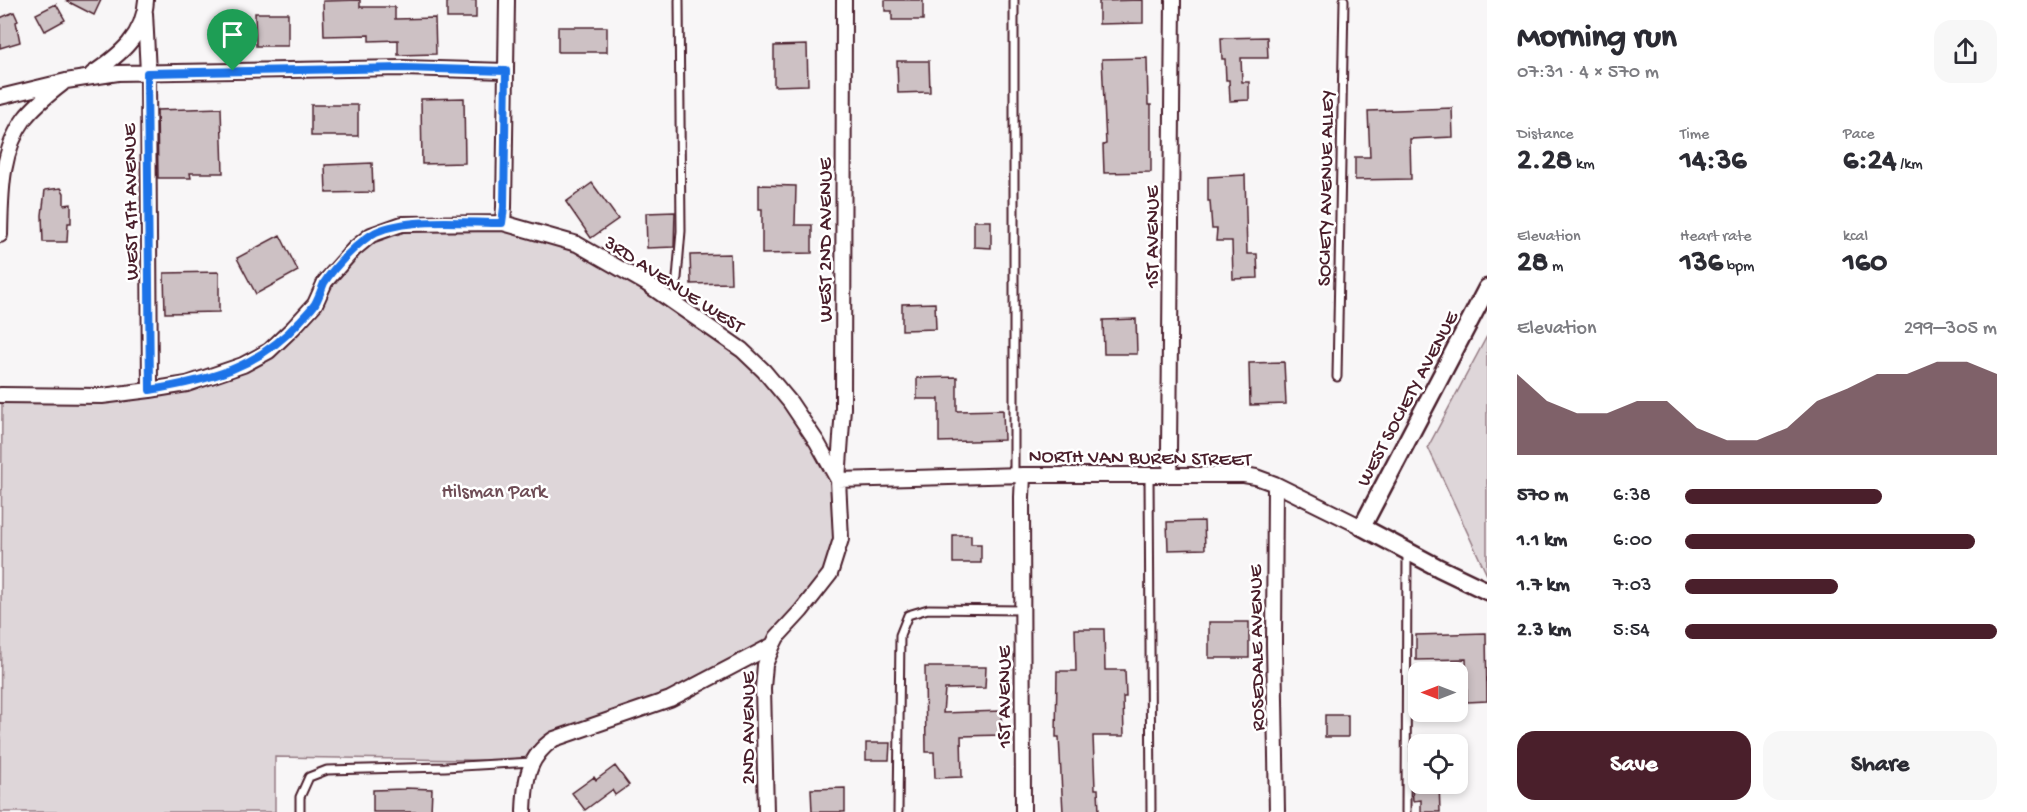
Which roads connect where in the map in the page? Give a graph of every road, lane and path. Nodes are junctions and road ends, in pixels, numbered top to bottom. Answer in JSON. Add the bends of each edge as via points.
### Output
{"nodes":[{"id":1,"x":507,"y":0,"type":"edge"},
{"id":2,"x":679,"y":0,"type":"edge"},
{"id":3,"x":844,"y":0,"type":"edge"},
{"id":4,"x":1014,"y":0,"type":"edge"},
{"id":5,"x":1173,"y":0,"type":"edge"},
{"id":6,"x":1344,"y":0,"type":"edge"},
{"id":7,"x":146,"y":7,"type":"edge"},
{"id":8,"x":506,"y":71,"type":"junction"},
{"id":9,"x":147,"y":73,"type":"junction"},
{"id":10,"x":88,"y":77,"type":"junction"},
{"id":11,"x":66,"y":81,"type":"junction"},
{"id":12,"x":0,"y":97,"type":"edge"},
{"id":13,"x":502,"y":223,"type":"junction"},
{"id":14,"x":0,"y":235,"type":"edge"},
{"id":15,"x":1487,"y":288,"type":"edge"},
{"id":16,"x":675,"y":302,"type":"junction"},
{"id":17,"x":1337,"y":377,"type":"dead end"},
{"id":18,"x":150,"y":390,"type":"junction"},
{"id":19,"x":0,"y":395,"type":"edge"},
{"id":20,"x":1019,"y":475,"type":"junction"},
{"id":21,"x":1149,"y":475,"type":"junction"},
{"id":22,"x":1171,"y":475,"type":"junction"},
{"id":23,"x":838,"y":480,"type":"junction"},
{"id":24,"x":1275,"y":484,"type":"junction"},
{"id":25,"x":1362,"y":527,"type":"junction"},
{"id":26,"x":1407,"y":551,"type":"junction"},
{"id":27,"x":1487,"y":591,"type":"edge"},
{"id":28,"x":1022,"y":610,"type":"junction"},
{"id":29,"x":772,"y":645,"type":"junction"},
{"id":30,"x":533,"y":762,"type":"junction"},
{"id":31,"x":300,"y":812,"type":"edge"},
{"id":32,"x":524,"y":812,"type":"edge"},
{"id":33,"x":766,"y":812,"type":"edge"},
{"id":34,"x":898,"y":812,"type":"edge"},
{"id":35,"x":1023,"y":812,"type":"edge"},
{"id":36,"x":1151,"y":812,"type":"edge"},
{"id":37,"x":1277,"y":812,"type":"edge"},
{"id":38,"x":1406,"y":812,"type":"edge"}],
"edges":[{"from":1,"to":8,"type":"street"},
{"from":2,"to":16,"type":"lane","via":[[681,231]]},
{"from":3,"to":23,"type":"street","name":"WEST 2ND AVENUE","via":[[843,408]]},
{"from":4,"to":20,"type":"lane"},
{"from":5,"to":22,"type":"street","name":"1ST AVENUE"},
{"from":6,"to":17,"type":"lane","name":"SOCIETY AVENUE ALLEY"},
{"from":7,"to":9,"type":"street","name":"WEST 4TH AVENUE"},
{"from":7,"to":10,"type":"street","name":"WEST 4TH AVENUE","via":[[132,42]]},
{"from":8,"to":9,"type":"street","via":[[403,68]]},
{"from":8,"to":13,"type":"street"},
{"from":9,"to":10,"type":"street"},
{"from":9,"to":18,"type":"street","name":"WEST 4TH AVENUE"},
{"from":10,"to":11,"type":"street"},
{"from":11,"to":12,"type":"street"},
{"from":11,"to":14,"type":"street","via":[[25,118],[14,137],[3,175]]},
{"from":13,"to":16,"type":"street","name":"3RD AVENUE WEST","via":[[577,244]]},
{"from":13,"to":18,"type":"street","via":[[402,224],[379,231],[354,249],[325,282],[315,304],[268,351],[215,375]]},
{"from":15,"to":25,"type":"street","name":"WEST SOCIETY AVENUE"},
{"from":16,"to":23,"type":"street","name":"3RD AVENUE WEST","via":[[742,350],[764,371],[790,402]]},
{"from":18,"to":19,"type":"street","via":[[102,396]]},
{"from":20,"to":21,"type":"street","name":"NORTH VAN BUREN STREET"},
{"from":20,"to":23,"type":"street","name":"NORTH VAN BUREN STREET"},
{"from":20,"to":28,"type":"street","name":"1ST AVENUE"},
{"from":21,"to":22,"type":"street","name":"NORTH VAN BUREN STREET"},
{"from":21,"to":36,"type":"lane"},
{"from":22,"to":24,"type":"street","name":"NORTH VAN BUREN STREET","via":[[1244,475]]},
{"from":23,"to":29,"type":"street","name":"3RD AVENUE WEST","via":[[841,539],[830,573]]},
{"from":24,"to":25,"type":"street","name":"NORTH VAN BUREN STREET"},
{"from":24,"to":37,"type":"street","name":"ROSEDALE AVENUE"},
{"from":25,"to":26,"type":"street","name":"NORTH VAN BUREN STREET"},
{"from":26,"to":27,"type":"street","name":"NORTH VAN BUREN STREET"},
{"from":26,"to":38,"type":"lane"},
{"from":28,"to":34,"type":"lane","via":[[928,609],[908,615],[900,635]]},
{"from":28,"to":35,"type":"street","name":"1ST AVENUE"},
{"from":29,"to":30,"type":"street","name":"3RD AVENUE WEST","via":[[670,699],[554,739],[537,753]]},
{"from":29,"to":33,"type":"street","name":"2ND AVENUE","via":[[763,688]]},
{"from":30,"to":31,"type":"lane","via":[[327,770],[309,777],[300,797]]},
{"from":30,"to":32,"type":"street","name":"3RD AVENUE WEST","via":[[527,777]]}]}
